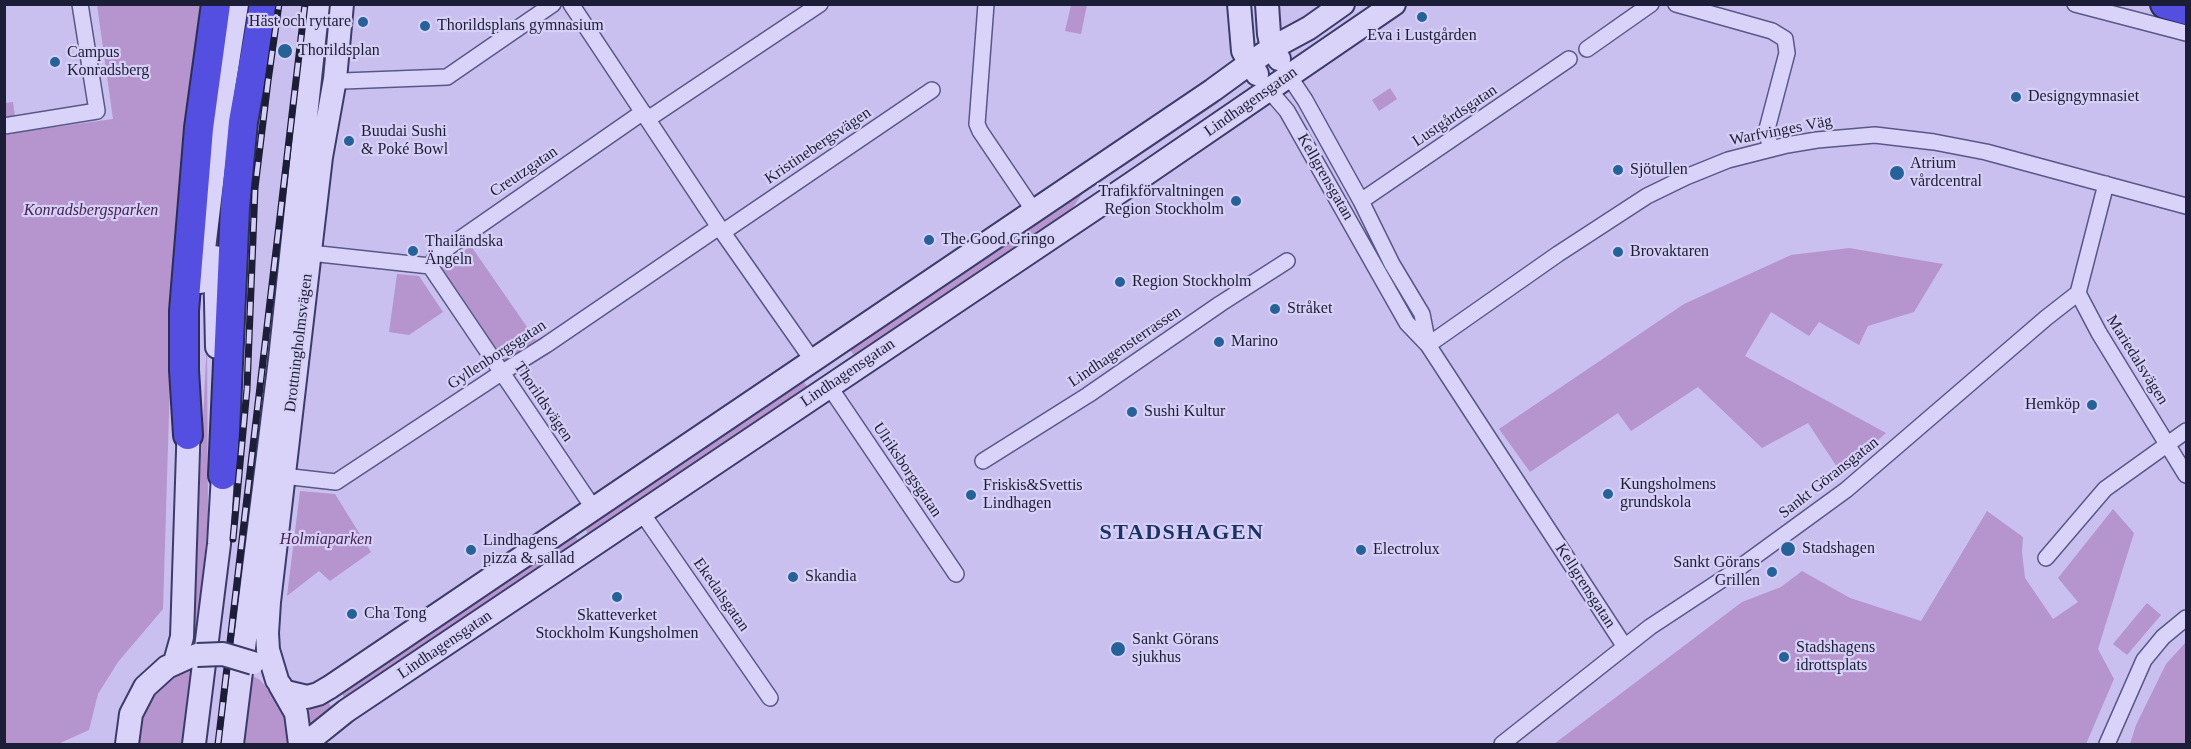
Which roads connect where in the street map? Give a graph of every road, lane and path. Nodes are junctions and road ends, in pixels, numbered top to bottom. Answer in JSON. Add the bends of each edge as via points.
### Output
{"nodes":[{"id":1,"x":80,"y":4,"type":"edge"},
{"id":2,"x":216,"y":4,"type":"edge"},
{"id":3,"x":237,"y":4,"type":"edge"},
{"id":4,"x":264,"y":4,"type":"edge"},
{"id":5,"x":318,"y":4,"type":"edge"},
{"id":6,"x":340,"y":4,"type":"edge"},
{"id":7,"x":553,"y":4,"type":"edge"},
{"id":8,"x":571,"y":4,"type":"edge"},
{"id":9,"x":820,"y":4,"type":"edge"},
{"id":10,"x":987,"y":4,"type":"edge"},
{"id":11,"x":1239,"y":4,"type":"edge"},
{"id":12,"x":1267,"y":4,"type":"edge"},
{"id":13,"x":1343,"y":4,"type":"edge"},
{"id":14,"x":1394,"y":4,"type":"edge"},
{"id":15,"x":1651,"y":4,"type":"edge"},
{"id":16,"x":1676,"y":4,"type":"edge"},
{"id":17,"x":2075,"y":4,"type":"edge"},
{"id":18,"x":2165,"y":4,"type":"edge"},
{"id":19,"x":2187,"y":10,"type":"edge"},
{"id":20,"x":2187,"y":33,"type":"edge"},
{"id":21,"x":1272,"y":48,"type":"junction"},
{"id":22,"x":1587,"y":49,"type":"dead end"},
{"id":23,"x":1569,"y":59,"type":"dead end"},
{"id":24,"x":1250,"y":63,"type":"junction"},
{"id":25,"x":1289,"y":76,"type":"junction"},
{"id":26,"x":335,"y":79,"type":"junction"},
{"id":27,"x":932,"y":90,"type":"dead end"},
{"id":28,"x":1269,"y":90,"type":"junction"},
{"id":29,"x":645,"y":116,"type":"junction"},
{"id":30,"x":4,"y":126,"type":"edge"},
{"id":31,"x":1770,"y":149,"type":"junction"},
{"id":32,"x":214,"y":175,"type":"junction"},
{"id":33,"x":2106,"y":184,"type":"junction"},
{"id":34,"x":299,"y":185,"type":"junction"},
{"id":35,"x":1361,"y":201,"type":"junction"},
{"id":36,"x":2187,"y":206,"type":"edge"},
{"id":37,"x":1034,"y":212,"type":"junction"},
{"id":38,"x":721,"y":230,"type":"junction"},
{"id":39,"x":310,"y":253,"type":"junction"},
{"id":40,"x":1287,"y":261,"type":"dead end"},
{"id":41,"x":430,"y":266,"type":"junction"},
{"id":42,"x":2078,"y":293,"type":"junction"},
{"id":43,"x":1428,"y":345,"type":"junction"},
{"id":44,"x":813,"y":361,"type":"junction"},
{"id":45,"x":501,"y":372,"type":"junction"},
{"id":46,"x":829,"y":386,"type":"junction"},
{"id":47,"x":2187,"y":431,"type":"edge"},
{"id":48,"x":188,"y":435,"type":"junction"},
{"id":49,"x":2167,"y":444,"type":"junction"},
{"id":50,"x":983,"y":461,"type":"dead end"},
{"id":51,"x":223,"y":475,"type":"junction"},
{"id":52,"x":2187,"y":475,"type":"edge"},
{"id":53,"x":283,"y":476,"type":"junction"},
{"id":54,"x":594,"y":508,"type":"junction"},
{"id":55,"x":642,"y":513,"type":"junction"},
{"id":56,"x":2046,"y":558,"type":"dead end"},
{"id":57,"x":956,"y":574,"type":"dead end"},
{"id":58,"x":2187,"y":618,"type":"edge"},
{"id":59,"x":1625,"y":647,"type":"junction"},
{"id":60,"x":175,"y":662,"type":"junction"},
{"id":61,"x":281,"y":686,"type":"junction"},
{"id":62,"x":770,"y":698,"type":"dead end"},
{"id":63,"x":123,"y":741,"type":"edge"},
{"id":64,"x":194,"y":744,"type":"edge"},
{"id":65,"x":232,"y":744,"type":"edge"},
{"id":66,"x":300,"y":744,"type":"edge"},
{"id":67,"x":305,"y":744,"type":"edge"},
{"id":68,"x":1502,"y":744,"type":"edge"},
{"id":69,"x":2107,"y":744,"type":"edge"}],
"edges":[{"from":1,"to":30,"type":"street","via":[[97,111]]},
{"from":2,"to":48,"type":"highway","via":[[199,128],[184,311]]},
{"from":3,"to":32,"type":"main road"},
{"from":4,"to":51,"type":"highway","via":[[243,122],[235,207]]},
{"from":5,"to":34,"type":"main road","name":"Drottningholmsvägen"},
{"from":6,"to":26,"type":"main road","name":"Drottningholmsvägen"},
{"from":6,"to":34,"type":"main road","name":"Drottningholmsvägen","via":[[320,77]]},
{"from":7,"to":26,"type":"street","via":[[447,77]]},
{"from":8,"to":29,"type":"street"},
{"from":9,"to":29,"type":"street"},
{"from":10,"to":37,"type":"street","via":[[977,124]]},
{"from":11,"to":24,"type":"main road","name":"Kellgrensgatan","via":[[1243,51]]},
{"from":12,"to":21,"type":"main road","name":"Kellgrensgatan"},
{"from":13,"to":21,"type":"main road","name":"Lindhagensgatan"},
{"from":14,"to":25,"type":"main road","name":"Lindhagensgatan"},
{"from":15,"to":22,"type":"street"},
{"from":16,"to":31,"type":"street","via":[[1772,31],[1785,39],[1787,53],[1767,129]]},
{"from":17,"to":20,"type":"street"},
{"from":18,"to":19,"type":"highway"},
{"from":21,"to":24,"type":"main road","name":"Lindhagensgatan"},
{"from":21,"to":25,"type":"main road","name":"Kellgrensgatan"},
{"from":23,"to":35,"type":"street","name":"Lustgårdsgatan"},
{"from":24,"to":28,"type":"main road","name":"Kellgrensgatan"},
{"from":24,"to":37,"type":"main road","name":"Lindhagensgatan"},
{"from":25,"to":28,"type":"main road","name":"Lindhagensgatan"},
{"from":25,"to":35,"type":"street","name":"Kellgrensgatan"},
{"from":26,"to":39,"type":"main road","name":"Drottningholmsvägen"},
{"from":27,"to":38,"type":"street","name":"Kristinebergsvägen"},
{"from":28,"to":43,"type":"street","name":"Kellgrensgatan","via":[[1287,111],[1407,323]]},
{"from":28,"to":46,"type":"main road","name":"Lindhagensgatan"},
{"from":29,"to":38,"type":"street"},
{"from":29,"to":41,"type":"street","name":"Creutzgatan","via":[[444,249]]},
{"from":31,"to":33,"type":"street","name":"Warfvinges Väg","via":[[1875,135],[1960,146]]},
{"from":31,"to":43,"type":"street","name":"Warfvinges Väg","via":[[1703,169],[1647,196]]},
{"from":32,"to":48,"type":"main road","via":[[202,260]]},
{"from":32,"to":51,"type":"main road"},
{"from":33,"to":36,"type":"street","name":"Warfvinges Väg"},
{"from":33,"to":42,"type":"street"},
{"from":34,"to":65,"type":"main road","name":"Drottningholmsvägen"},
{"from":35,"to":43,"type":"street","name":"Kellgrensgatan","via":[[1422,314]]},
{"from":37,"to":44,"type":"main road","name":"Lindhagensgatan"},
{"from":38,"to":44,"type":"street"},
{"from":38,"to":45,"type":"street","name":"Gyllenborgsgatan"},
{"from":39,"to":41,"type":"street"},
{"from":39,"to":53,"type":"main road","name":"Drottningholmsvägen"},
{"from":40,"to":50,"type":"street","name":"Lindhagensterrassen"},
{"from":41,"to":45,"type":"street","name":"Thorildsvägen"},
{"from":42,"to":49,"type":"street","name":"Mariedalsvägen"},
{"from":42,"to":59,"type":"street","name":"Sankt Göransgatan","via":[[1846,490]]},
{"from":43,"to":59,"type":"street","name":"Kellgrensgatan"},
{"from":44,"to":46,"type":"main road"},
{"from":44,"to":54,"type":"main road","name":"Lindhagensgatan"},
{"from":45,"to":53,"type":"street","name":"Gyllenborgsgatan","via":[[336,482]]},
{"from":45,"to":54,"type":"street","name":"Thorildsvägen"},
{"from":46,"to":55,"type":"main road","name":"Lindhagensgatan"},
{"from":46,"to":57,"type":"street","name":"Ulriksborgsgatan"},
{"from":47,"to":49,"type":"street"},
{"from":48,"to":60,"type":"main road","via":[[182,637]]},
{"from":49,"to":52,"type":"street","name":"Mariedalsvägen"},
{"from":49,"to":56,"type":"street","via":[[2105,489]]},
{"from":51,"to":64,"type":"main road","via":[[219,544]]},
{"from":53,"to":61,"type":"main road","name":"Drottningholmsvägen","via":[[267,633],[270,660]]},
{"from":54,"to":61,"type":"main road","name":"Lindhagensgatan","via":[[318,694],[307,697]]},
{"from":55,"to":62,"type":"street","name":"Ekedalsgatan"},
{"from":55,"to":67,"type":"main road","name":"Lindhagensgatan","via":[[334,719]]},
{"from":58,"to":69,"type":"street","via":[[2163,637],[2144,660]]},
{"from":59,"to":68,"type":"street","name":"Sankt Göransgatan"},
{"from":60,"to":61,"type":"main road","bridge":true,"via":[[197,655],[223,654],[253,663]]},
{"from":60,"to":63,"type":"main road","via":[[144,687],[134,704]]},
{"from":61,"to":66,"type":"main road","name":"Drottningholmsvägen","via":[[296,713]]}]}
